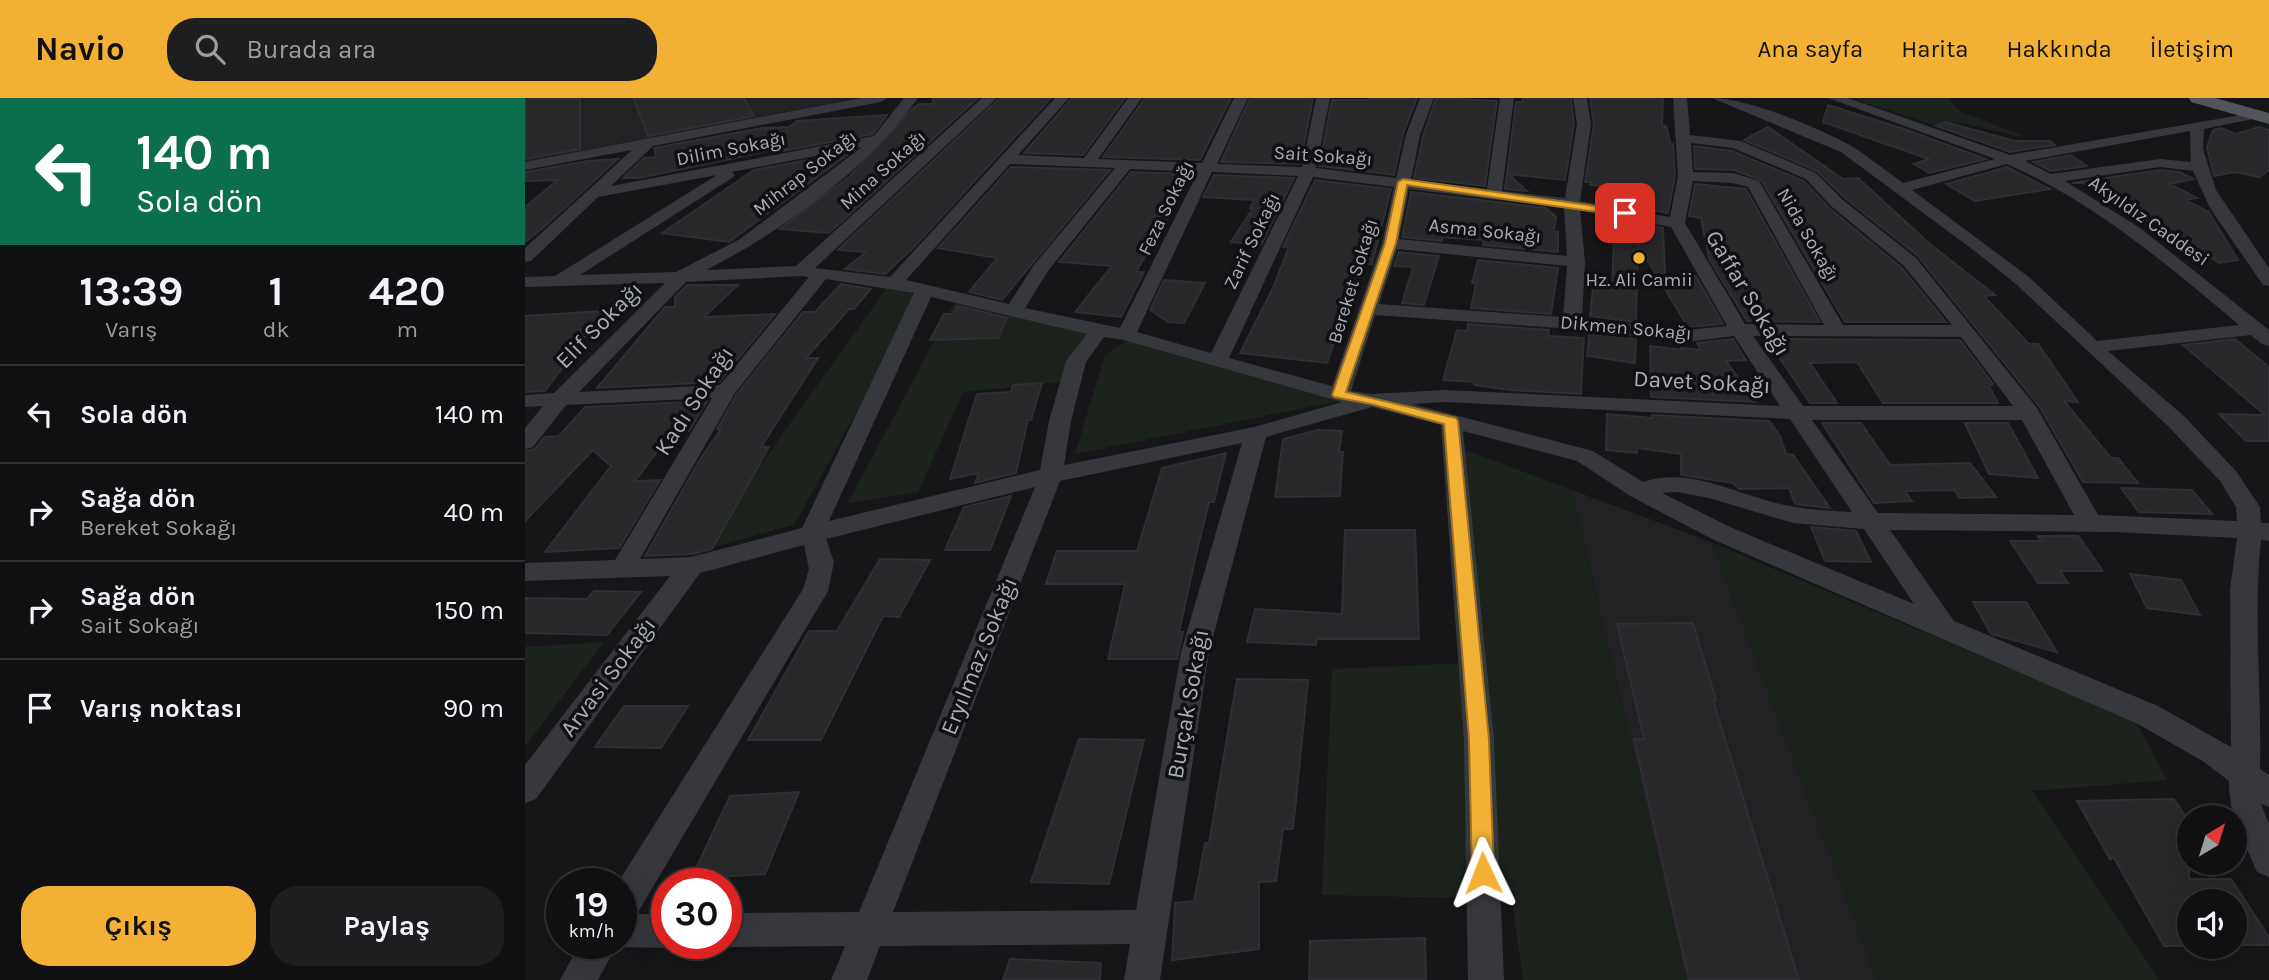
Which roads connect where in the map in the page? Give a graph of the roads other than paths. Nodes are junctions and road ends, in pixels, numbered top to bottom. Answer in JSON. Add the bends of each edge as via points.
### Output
{"nodes":[{"id":1,"x":881,"y":98,"type":"edge"},
{"id":2,"x":911,"y":98,"type":"edge"},
{"id":3,"x":991,"y":98,"type":"edge"},
{"id":4,"x":1062,"y":98,"type":"edge"},
{"id":5,"x":1135,"y":98,"type":"edge"},
{"id":6,"x":1241,"y":98,"type":"edge"},
{"id":7,"x":1323,"y":98,"type":"edge"},
{"id":8,"x":1427,"y":98,"type":"edge"},
{"id":9,"x":1507,"y":98,"type":"edge"},
{"id":10,"x":1580,"y":98,"type":"edge"},
{"id":11,"x":1679,"y":98,"type":"edge"},
{"id":12,"x":1719,"y":98,"type":"edge"},
{"id":13,"x":1835,"y":98,"type":"edge"},
{"id":14,"x":2197,"y":98,"type":"edge"},
{"id":15,"x":2231,"y":98,"type":"edge"},
{"id":16,"x":2261,"y":112,"type":"edge"},
{"id":17,"x":2197,"y":126,"type":"junction"},
{"id":18,"x":878,"y":139,"type":"junction"},
{"id":19,"x":1684,"y":139,"type":"junction"},
{"id":20,"x":649,"y":142,"type":"junction"},
{"id":21,"x":1005,"y":159,"type":"junction"},
{"id":22,"x":2007,"y":160,"type":"junction"},
{"id":23,"x":1089,"y":161,"type":"junction"},
{"id":24,"x":1126,"y":164,"type":"junction"},
{"id":25,"x":525,"y":166,"type":"edge"},
{"id":26,"x":2197,"y":167,"type":"junction"},
{"id":27,"x":737,"y":168,"type":"junction"},
{"id":28,"x":1209,"y":169,"type":"junction"},
{"id":29,"x":1308,"y":172,"type":"junction"},
{"id":30,"x":1686,"y":176,"type":"junction"},
{"id":31,"x":2045,"y":178,"type":"junction"},
{"id":32,"x":1403,"y":182,"type":"junction"},
{"id":33,"x":1899,"y":189,"type":"junction"},
{"id":34,"x":592,"y":194,"type":"junction"},
{"id":35,"x":1494,"y":195,"type":"junction"},
{"id":36,"x":1572,"y":204,"type":"junction"},
{"id":37,"x":1677,"y":223,"type":"junction"},
{"id":38,"x":1391,"y":243,"type":"junction"},
{"id":39,"x":525,"y":257,"type":"edge"},
{"id":40,"x":1576,"y":261,"type":"junction"},
{"id":41,"x":811,"y":272,"type":"junction"},
{"id":42,"x":2267,"y":274,"type":"edge"},
{"id":43,"x":683,"y":275,"type":"junction"},
{"id":44,"x":525,"y":282,"type":"edge"},
{"id":45,"x":559,"y":282,"type":"junction"},
{"id":46,"x":894,"y":283,"type":"junction"},
{"id":47,"x":925,"y":290,"type":"junction"},
{"id":48,"x":1369,"y":309,"type":"junction"},
{"id":49,"x":1015,"y":310,"type":"junction"},
{"id":50,"x":1572,"y":323,"type":"junction"},
{"id":51,"x":1739,"y":330,"type":"junction"},
{"id":52,"x":1837,"y":330,"type":"junction"},
{"id":53,"x":1099,"y":331,"type":"junction"},
{"id":54,"x":1967,"y":331,"type":"junction"},
{"id":55,"x":2262,"y":334,"type":"edge"},
{"id":56,"x":1126,"y":335,"type":"junction"},
{"id":57,"x":2092,"y":347,"type":"junction"},
{"id":58,"x":1218,"y":359,"type":"junction"},
{"id":59,"x":726,"y":391,"type":"junction"},
{"id":60,"x":1339,"y":395,"type":"junction"},
{"id":61,"x":562,"y":397,"type":"junction"},
{"id":62,"x":1372,"y":400,"type":"junction"},
{"id":63,"x":525,"y":401,"type":"edge"},
{"id":64,"x":1794,"y":413,"type":"junction"},
{"id":65,"x":2029,"y":414,"type":"junction"},
{"id":66,"x":1451,"y":421,"type":"junction"},
{"id":67,"x":1257,"y":433,"type":"junction"},
{"id":68,"x":525,"y":442,"type":"edge"},
{"id":69,"x":1051,"y":475,"type":"junction"},
{"id":70,"x":1640,"y":491,"type":"junction"},
{"id":71,"x":1874,"y":522,"type":"junction"},
{"id":72,"x":2091,"y":524,"type":"junction"},
{"id":73,"x":2259,"y":531,"type":"edge"},
{"id":74,"x":811,"y":534,"type":"junction"},
{"id":75,"x":623,"y":566,"type":"junction"},
{"id":76,"x":691,"y":566,"type":"junction"},
{"id":77,"x":525,"y":572,"type":"edge"},
{"id":78,"x":1945,"y":629,"type":"junction"},
{"id":79,"x":2243,"y":774,"type":"junction"},
{"id":80,"x":525,"y":789,"type":"edge"},
{"id":81,"x":2269,"y":793,"type":"edge"},
{"id":82,"x":2269,"y":860,"type":"edge"},
{"id":83,"x":637,"y":883,"type":"edge"},
{"id":84,"x":870,"y":928,"type":"junction"},
{"id":85,"x":1151,"y":928,"type":"junction"},
{"id":86,"x":742,"y":930,"type":"edge"},
{"id":87,"x":590,"y":959,"type":"edge"},
{"id":88,"x":577,"y":980,"type":"edge"},
{"id":89,"x":849,"y":980,"type":"edge"},
{"id":90,"x":1142,"y":980,"type":"edge"},
{"id":91,"x":1486,"y":980,"type":"edge"}],
"edges":[{"from":1,"to":20,"type":"street"},
{"from":2,"to":18,"type":"street","name":"Mihrap Sokağı"},
{"from":3,"to":41,"type":"street","name":"Mina Sokağı"},
{"from":4,"to":21,"type":"street"},
{"from":5,"to":23,"type":"street"},
{"from":6,"to":28,"type":"street","name":"Feza Sokağı"},
{"from":7,"to":29,"type":"street","name":"Zarif Sokağı"},
{"from":8,"to":32,"type":"street","name":"Bereket Sokağı"},
{"from":9,"to":35,"type":"street"},
{"from":10,"to":36,"type":"street","via":[[1584,124]]},
{"from":11,"to":19,"type":"street","name":"Gaffar Sokağı"},
{"from":12,"to":33,"type":"street","via":[[1830,141]]},
{"from":13,"to":22,"type":"street","name":"Akyıldız Caddesi"},
{"from":14,"to":16,"type":"main road"},
{"from":15,"to":16,"type":"main road"},
{"from":16,"to":17,"type":"street"},
{"from":17,"to":22,"type":"street"},
{"from":17,"to":26,"type":"street"},
{"from":18,"to":27,"type":"street","name":"Dilim Sokağı"},
{"from":18,"to":43,"type":"street","name":"Mihrap Sokağı","via":[[852,164],[746,243]]},
{"from":19,"to":30,"type":"street","name":"Gaffar Sokağı"},
{"from":19,"to":54,"type":"street","via":[[1736,144],[1811,176],[1910,262]]},
{"from":20,"to":25,"type":"street"},
{"from":20,"to":34,"type":"street"},
{"from":21,"to":23,"type":"street","name":"Sait Sokağı"},
{"from":21,"to":46,"type":"street"},
{"from":22,"to":31,"type":"street","name":"Akyıldız Caddesi"},
{"from":22,"to":33,"type":"street"},
{"from":23,"to":24,"type":"street","name":"Sait Sokağı"},
{"from":24,"to":28,"type":"street","name":"Sait Sokağı"},
{"from":24,"to":49,"type":"street","via":[[1040,269]]},
{"from":26,"to":31,"type":"street","via":[[2160,163]]},
{"from":26,"to":42,"type":"street","via":[[2207,190]]},
{"from":27,"to":34,"type":"street","name":"Dilim Sokağı"},
{"from":27,"to":45,"type":"street"},
{"from":28,"to":29,"type":"street","name":"Sait Sokağı"},
{"from":28,"to":56,"type":"street","name":"Feza Sokağı"},
{"from":29,"to":32,"type":"street","name":"Sait Sokağı"},
{"from":29,"to":58,"type":"street","name":"Zarif Sokağı"},
{"from":30,"to":37,"type":"street","name":"Gaffar Sokağı"},
{"from":30,"to":52,"type":"street","name":"Nida Sokağı","via":[[1733,178],[1754,184]]},
{"from":31,"to":55,"type":"street","name":"Akyıldız Caddesi","via":[[2087,200]]},
{"from":32,"to":35,"type":"street","name":"Sait Sokağı"},
{"from":32,"to":38,"type":"street","name":"Bereket Sokağı"},
{"from":33,"to":57,"type":"street","via":[[2023,281]]},
{"from":34,"to":39,"type":"street"},
{"from":35,"to":36,"type":"street","name":"Sait Sokağı"},
{"from":36,"to":37,"type":"street","name":"Sait Sokağı"},
{"from":36,"to":40,"type":"street"},
{"from":37,"to":51,"type":"street","name":"Gaffar Sokağı"},
{"from":38,"to":40,"type":"street","name":"Asma Sokağı"},
{"from":38,"to":48,"type":"street","name":"Bereket Sokağı"},
{"from":40,"to":50,"type":"street"},
{"from":41,"to":43,"type":"street"},
{"from":41,"to":46,"type":"street"},
{"from":41,"to":59,"type":"street","name":"Kadı Sokağı"},
{"from":43,"to":45,"type":"street"},
{"from":43,"to":61,"type":"street","name":"Elif Sokağı"},
{"from":44,"to":45,"type":"street"},
{"from":46,"to":47,"type":"street"},
{"from":47,"to":49,"type":"street"},
{"from":47,"to":74,"type":"street"},
{"from":48,"to":50,"type":"street","name":"Dikmen Sokağı"},
{"from":48,"to":60,"type":"street","name":"Bereket Sokağı"},
{"from":49,"to":53,"type":"street"},
{"from":50,"to":51,"type":"street","name":"Dikmen Sokağı","via":[[1687,336]]},
{"from":51,"to":52,"type":"street","name":"Dikmen Sokağı"},
{"from":51,"to":64,"type":"street","name":"Gaffar Sokağı"},
{"from":52,"to":54,"type":"street","name":"Dikmen Sokağı"},
{"from":53,"to":56,"type":"street"},
{"from":53,"to":69,"type":"street","name":"Eryılmaz Sokağı","via":[[1076,361]]},
{"from":54,"to":65,"type":"street"},
{"from":55,"to":57,"type":"street"},
{"from":56,"to":58,"type":"street"},
{"from":57,"to":73,"type":"street","via":[[2203,447],[2248,507]]},
{"from":58,"to":60,"type":"street"},
{"from":59,"to":61,"type":"street"},
{"from":59,"to":75,"type":"street","name":"Kadı Sokağı"},
{"from":60,"to":62,"type":"street"},
{"from":61,"to":63,"type":"street"},
{"from":61,"to":68,"type":"street","name":"Elif Sokağı"},
{"from":62,"to":64,"type":"street","name":"Davet Sokağı","via":[[1445,396]]},
{"from":62,"to":66,"type":"street"},
{"from":62,"to":67,"type":"street"},
{"from":64,"to":65,"type":"street","name":"Davet Sokağı"},
{"from":64,"to":71,"type":"street","name":"Gaffar Sokağı"},
{"from":65,"to":72,"type":"street"},
{"from":66,"to":70,"type":"street","via":[[1584,456]]},
{"from":66,"to":91,"type":"street","via":[[1479,740]]},
{"from":67,"to":69,"type":"street"},
{"from":67,"to":85,"type":"street","name":"Burçak Sokağı","via":[[1195,652]]},
{"from":69,"to":74,"type":"street"},
{"from":69,"to":84,"type":"street","name":"Eryılmaz Sokağı"},
{"from":70,"to":71,"type":"street","via":[[1653,484],[1680,482],[1770,511]]},
{"from":70,"to":78,"type":"street","via":[[1721,533]]},
{"from":71,"to":72,"type":"street"},
{"from":71,"to":78,"type":"street","name":"Gaffar Sokağı"},
{"from":72,"to":73,"type":"street"},
{"from":73,"to":79,"type":"street","via":[[2243,589],[2247,707]]},
{"from":74,"to":76,"type":"street"},
{"from":74,"to":83,"type":"street","via":[[822,557],[815,591]]},
{"from":75,"to":76,"type":"street"},
{"from":75,"to":77,"type":"street"},
{"from":76,"to":80,"type":"street","name":"Arvasi Sokağı"},
{"from":78,"to":79,"type":"street","via":[[2148,715]]},
{"from":79,"to":81,"type":"street"},
{"from":79,"to":82,"type":"street","via":[[2248,813]]},
{"from":84,"to":85,"type":"street"},
{"from":84,"to":86,"type":"street"},
{"from":84,"to":89,"type":"street","name":"Eryılmaz Sokağı"},
{"from":85,"to":90,"type":"street","name":"Burçak Sokağı"},
{"from":87,"to":88,"type":"street"}]}
